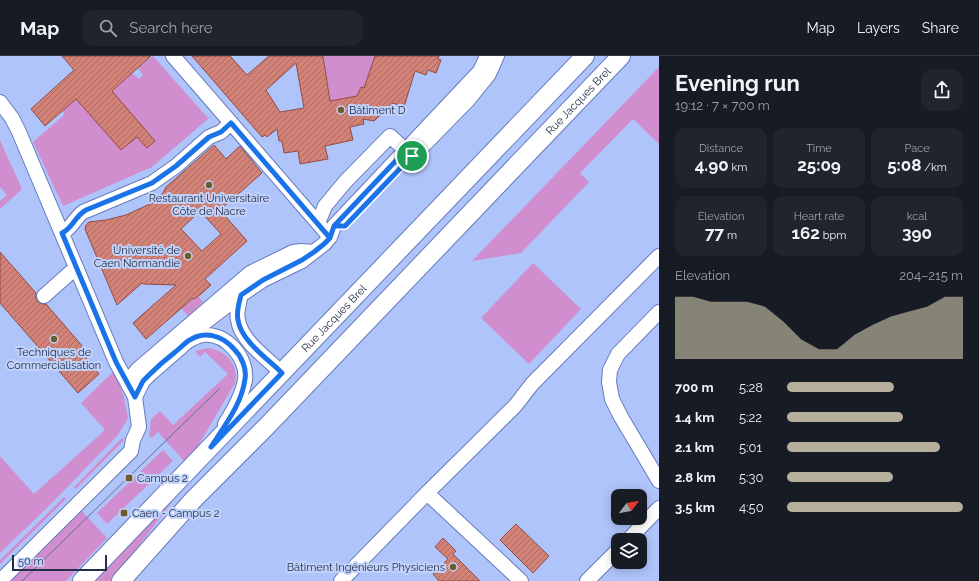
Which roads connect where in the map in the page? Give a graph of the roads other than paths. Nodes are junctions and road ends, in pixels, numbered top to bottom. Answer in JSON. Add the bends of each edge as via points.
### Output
{"nodes":[{"id":1,"x":174,"y":56,"type":"edge"},
{"id":2,"x":487,"y":56,"type":"edge"},
{"id":3,"x":498,"y":56,"type":"edge"},
{"id":4,"x":585,"y":56,"type":"edge"},
{"id":5,"x":621,"y":56,"type":"edge"},
{"id":6,"x":0,"y":102,"type":"edge"},
{"id":7,"x":231,"y":123,"type":"junction"},
{"id":8,"x":409,"y":153,"type":"junction"},
{"id":9,"x":318,"y":223,"type":"junction"},
{"id":10,"x":332,"y":232,"type":"junction"},
{"id":11,"x":62,"y":233,"type":"junction"},
{"id":12,"x":314,"y":252,"type":"junction"},
{"id":13,"x":659,"y":256,"type":"edge"},
{"id":14,"x":77,"y":268,"type":"junction"},
{"id":15,"x":241,"y":295,"type":"junction"},
{"id":16,"x":44,"y":296,"type":"dead end"},
{"id":17,"x":659,"y":312,"type":"edge"},
{"id":18,"x":188,"y":341,"type":"junction"},
{"id":19,"x":282,"y":373,"type":"junction"},
{"id":20,"x":127,"y":382,"type":"junction"},
{"id":21,"x":135,"y":397,"type":"junction"},
{"id":22,"x":267,"y":426,"type":"junction"},
{"id":23,"x":133,"y":440,"type":"junction"},
{"id":24,"x":211,"y":447,"type":"junction"},
{"id":25,"x":659,"y":481,"type":"edge"},
{"id":26,"x":427,"y":493,"type":"junction"},
{"id":27,"x":659,"y":508,"type":"edge"},
{"id":28,"x":635,"y":533,"type":"edge"},
{"id":29,"x":611,"y":557,"type":"edge"},
{"id":30,"x":0,"y":569,"type":"edge"},
{"id":31,"x":0,"y":580,"type":"edge"},
{"id":32,"x":82,"y":581,"type":"edge"},
{"id":33,"x":121,"y":581,"type":"edge"},
{"id":34,"x":340,"y":581,"type":"edge"},
{"id":35,"x":521,"y":581,"type":"edge"},
{"id":36,"x":587,"y":581,"type":"edge"}],
"edges":[{"from":1,"to":7,"type":"street"},
{"from":2,"to":8,"type":"street","via":[[480,71]]},
{"from":3,"to":8,"type":"street","via":[[489,74],[468,100]]},
{"from":4,"to":19,"type":"main road","name":"Rue Jacques Brel"},
{"from":5,"to":22,"type":"main road","name":"Rue Jacques Brel"},
{"from":6,"to":11,"type":"street","via":[[19,132]]},
{"from":7,"to":9,"type":"street"},
{"from":7,"to":11,"type":"street","via":[[221,132],[209,137],[160,178],[83,212],[66,232]]},
{"from":8,"to":9,"type":"street","via":[[390,136],[341,186],[325,206]]},
{"from":8,"to":10,"type":"street"},
{"from":9,"to":10,"type":"street"},
{"from":10,"to":12,"type":"street","via":[[324,244]]},
{"from":11,"to":14,"type":"street"},
{"from":12,"to":15,"type":"street"},
{"from":12,"to":20,"type":"street","via":[[293,252],[250,273],[138,369]]},
{"from":13,"to":26,"type":"street","via":[[532,384],[516,406]]},
{"from":14,"to":16,"type":"street"},
{"from":14,"to":20,"type":"street","via":[[116,362]]},
{"from":15,"to":18,"type":"street","via":[[203,324]]},
{"from":15,"to":19,"type":"street","via":[[238,320],[241,329],[251,344]]},
{"from":17,"to":25,"type":"street","via":[[618,354],[610,370],[609,382],[612,399],[621,417]]},
{"from":18,"to":21,"type":"street","via":[[143,381]]},
{"from":18,"to":24,"type":"street","via":[[205,334],[221,338],[234,349],[244,365],[242,393]]},
{"from":19,"to":22,"type":"main road"},
{"from":19,"to":24,"type":"main road","name":"Rue Jacques Brel"},
{"from":20,"to":21,"type":"street"},
{"from":21,"to":23,"type":"street","via":[[139,427]]},
{"from":22,"to":33,"type":"main road","name":"Rue Jacques Brel","via":[[194,499]]},
{"from":23,"to":30,"type":"street","via":[[126,444]]},
{"from":23,"to":31,"type":"street","via":[[131,451]]},
{"from":24,"to":32,"type":"main road","name":"Rue Jacques Brel"},
{"from":26,"to":34,"type":"street"},
{"from":26,"to":35,"type":"street"},
{"from":27,"to":28,"type":"street"},
{"from":29,"to":36,"type":"street"}]}
